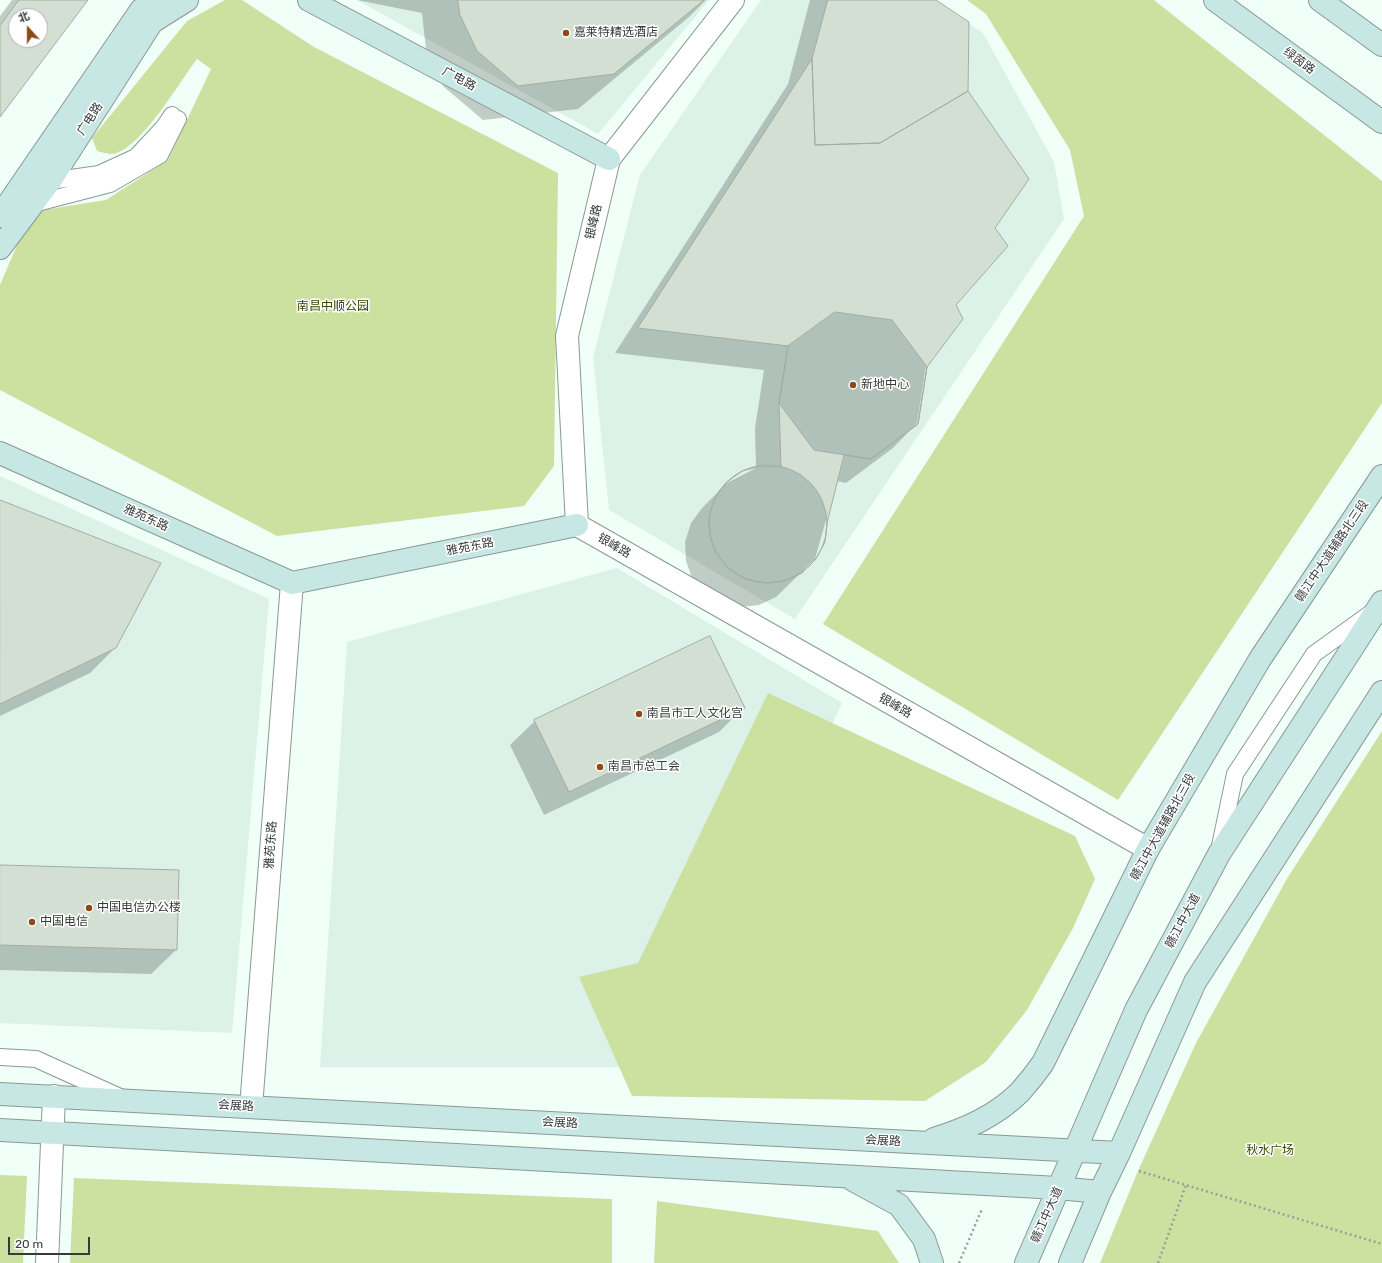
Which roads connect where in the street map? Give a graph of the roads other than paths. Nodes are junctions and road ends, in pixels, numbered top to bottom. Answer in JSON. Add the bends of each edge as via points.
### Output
{"nodes":[{"id":1,"x":156,"y":0,"type":"edge"},
{"id":2,"x":187,"y":0,"type":"edge"},
{"id":3,"x":308,"y":0,"type":"edge"},
{"id":4,"x":733,"y":0,"type":"edge"},
{"id":5,"x":1215,"y":0,"type":"edge"},
{"id":6,"x":1320,"y":0,"type":"edge"},
{"id":7,"x":1382,"y":45,"type":"edge"},
{"id":8,"x":1374,"y":116,"type":"edge"},
{"id":9,"x":1382,"y":132,"type":"edge"},
{"id":10,"x":609,"y":159,"type":"junction"},
{"id":11,"x":50,"y":181,"type":"junction"},
{"id":12,"x":33,"y":204,"type":"junction"},
{"id":13,"x":0,"y":216,"type":"edge"},
{"id":14,"x":0,"y":248,"type":"edge"},
{"id":15,"x":0,"y":453,"type":"edge"},
{"id":16,"x":1382,"y":476,"type":"edge"},
{"id":17,"x":577,"y":525,"type":"junction"},
{"id":18,"x":292,"y":583,"type":"junction"},
{"id":19,"x":1380,"y":605,"type":"edge"},
{"id":20,"x":1382,"y":692,"type":"edge"},
{"id":21,"x":1148,"y":850,"type":"junction"},
{"id":22,"x":1219,"y":854,"type":"junction"},
{"id":23,"x":0,"y":1057,"type":"edge"},
{"id":24,"x":0,"y":1094,"type":"edge"},
{"id":25,"x":54,"y":1096,"type":"junction"},
{"id":26,"x":127,"y":1100,"type":"junction"},
{"id":27,"x":251,"y":1107,"type":"junction"},
{"id":28,"x":0,"y":1130,"type":"edge"},
{"id":29,"x":53,"y":1133,"type":"junction"},
{"id":30,"x":922,"y":1143,"type":"junction"},
{"id":31,"x":1075,"y":1151,"type":"junction"},
{"id":32,"x":1119,"y":1153,"type":"junction"},
{"id":33,"x":847,"y":1177,"type":"junction"},
{"id":34,"x":1058,"y":1188,"type":"junction"},
{"id":35,"x":1100,"y":1192,"type":"junction"},
{"id":36,"x":47,"y":1263,"type":"edge"},
{"id":37,"x":932,"y":1263,"type":"edge"},
{"id":38,"x":1026,"y":1263,"type":"edge"},
{"id":39,"x":1070,"y":1263,"type":"edge"}],
"edges":[{"from":1,"to":13,"type":"main road","name":"广电路","via":[[141,10]]},
{"from":2,"to":11,"type":"main road","name":"广电路","via":[[152,22]]},
{"from":3,"to":10,"type":"main road","name":"广电路"},
{"from":4,"to":10,"type":"street","name":"银峰路"},
{"from":5,"to":8,"type":"main road","name":"绿茵路"},
{"from":6,"to":7,"type":"main road"},
{"from":8,"to":9,"type":"main road"},
{"from":10,"to":17,"type":"street","name":"银峰路","via":[[567,336]]},
{"from":11,"to":12,"type":"main road","name":"广电路"},
{"from":11,"to":12,"type":"lane","via":[[99,174],[136,157],[177,114],[160,155],[110,184]]},
{"from":12,"to":14,"type":"main road","name":"广电路"},
{"from":15,"to":18,"type":"main road","name":"雅苑东路"},
{"from":16,"to":21,"type":"main road","name":"赣江中大道辅路北三段","via":[[1260,659]]},
{"from":17,"to":18,"type":"main road","name":"雅苑东路"},
{"from":17,"to":21,"type":"street","name":"银峰路"},
{"from":18,"to":27,"type":"street","name":"雅苑东路"},
{"from":19,"to":22,"type":"main road","name":"赣江中大道"},
{"from":19,"to":22,"type":"lane","via":[[1314,654],[1235,774]]},
{"from":20,"to":32,"type":"main road","via":[[1195,982]]},
{"from":21,"to":30,"type":"main road","name":"赣江中大道辅路北三段","via":[[1043,1063],[1020,1092],[993,1114],[959,1132]]},
{"from":22,"to":31,"type":"main road","name":"赣江中大道","via":[[1136,1010]]},
{"from":23,"to":26,"type":"lane","via":[[36,1059]]},
{"from":24,"to":25,"type":"main road","name":"会展路"},
{"from":25,"to":26,"type":"main road","name":"会展路"},
{"from":25,"to":29,"type":"street"},
{"from":26,"to":27,"type":"main road","name":"会展路"},
{"from":27,"to":30,"type":"main road","name":"会展路"},
{"from":28,"to":29,"type":"main road"},
{"from":29,"to":33,"type":"main road"},
{"from":29,"to":36,"type":"street"},
{"from":30,"to":31,"type":"main road","name":"会展路"},
{"from":31,"to":32,"type":"main road","name":"会展路"},
{"from":31,"to":34,"type":"main road","name":"赣江中大道"},
{"from":32,"to":35,"type":"main road"},
{"from":33,"to":34,"type":"main road"},
{"from":33,"to":37,"type":"main road","via":[[898,1205],[924,1239]]},
{"from":34,"to":35,"type":"main road"},
{"from":34,"to":38,"type":"main road","name":"赣江中大道"},
{"from":35,"to":39,"type":"main road"}]}
